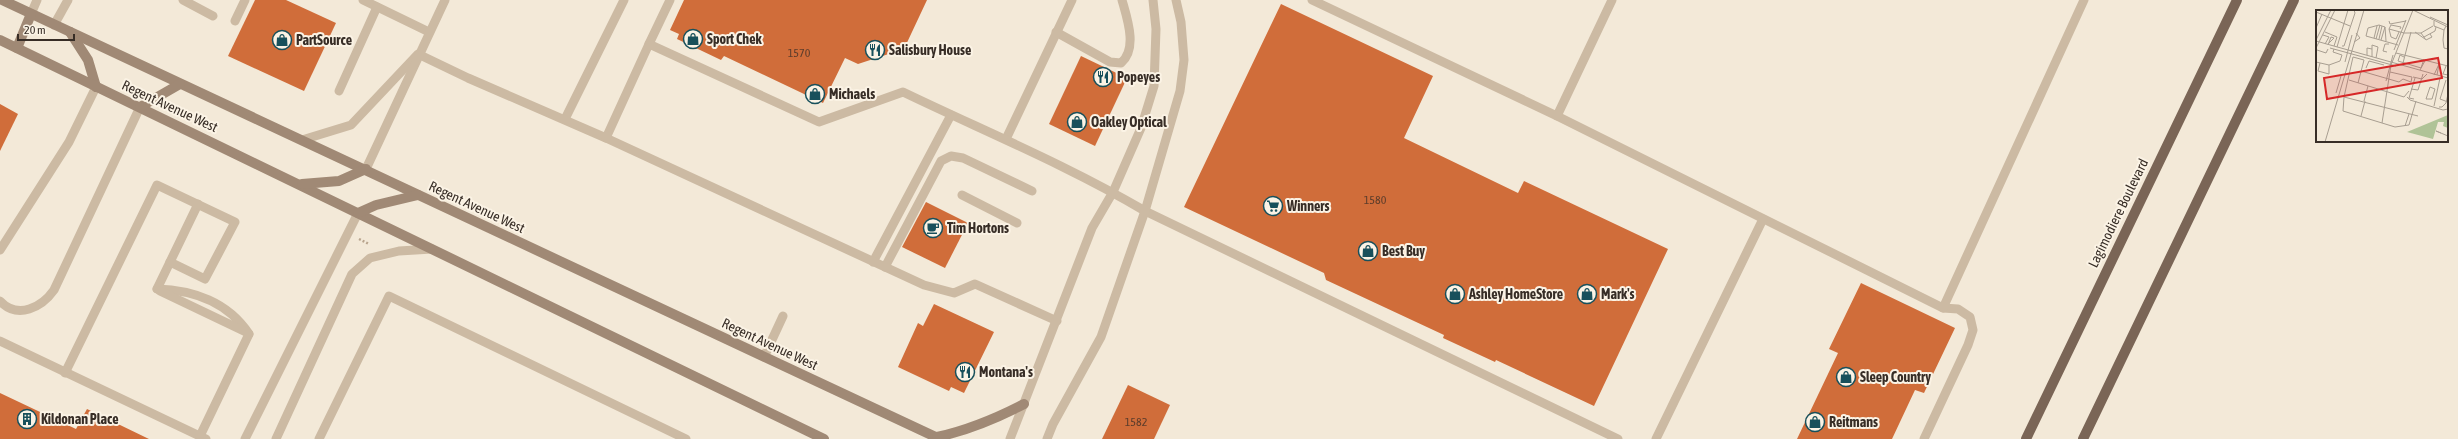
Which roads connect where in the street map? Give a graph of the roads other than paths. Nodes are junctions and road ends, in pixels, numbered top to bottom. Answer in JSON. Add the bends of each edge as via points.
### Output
{"nodes":[{"id":1,"x":2,"y":0,"type":"edge"},
{"id":2,"x":37,"y":0,"type":"edge"},
{"id":3,"x":68,"y":0,"type":"edge"},
{"id":4,"x":182,"y":0,"type":"edge"},
{"id":5,"x":246,"y":0,"type":"edge"},
{"id":6,"x":363,"y":0,"type":"edge"},
{"id":7,"x":445,"y":0,"type":"edge"},
{"id":8,"x":624,"y":0,"type":"edge"},
{"id":9,"x":670,"y":0,"type":"edge"},
{"id":10,"x":1072,"y":0,"type":"edge"},
{"id":11,"x":1122,"y":0,"type":"edge"},
{"id":12,"x":1153,"y":0,"type":"edge"},
{"id":13,"x":1176,"y":0,"type":"edge"},
{"id":14,"x":1312,"y":0,"type":"edge"},
{"id":15,"x":1612,"y":0,"type":"edge"},
{"id":16,"x":2084,"y":0,"type":"edge"},
{"id":17,"x":2237,"y":0,"type":"edge"},
{"id":18,"x":2294,"y":0,"type":"edge"},
{"id":19,"x":377,"y":8,"type":"junction"},
{"id":20,"x":31,"y":14,"type":"junction"},
{"id":21,"x":213,"y":16,"type":"dead end"},
{"id":22,"x":235,"y":21,"type":"dead end"},
{"id":23,"x":54,"y":25,"type":"junction"},
{"id":24,"x":70,"y":32,"type":"junction"},
{"id":25,"x":429,"y":32,"type":"junction"},
{"id":26,"x":1056,"y":32,"type":"junction"},
{"id":27,"x":0,"y":40,"type":"edge"},
{"id":28,"x":649,"y":44,"type":"junction"},
{"id":29,"x":17,"y":48,"type":"junction"},
{"id":30,"x":418,"y":54,"type":"junction"},
{"id":31,"x":180,"y":84,"type":"junction"},
{"id":32,"x":96,"y":87,"type":"junction"},
{"id":33,"x":339,"y":91,"type":"dead end"},
{"id":34,"x":140,"y":107,"type":"junction"},
{"id":35,"x":951,"y":115,"type":"junction"},
{"id":36,"x":1558,"y":116,"type":"junction"},
{"id":37,"x":565,"y":120,"type":"junction"},
{"id":38,"x":606,"y":138,"type":"junction"},
{"id":39,"x":1006,"y":139,"type":"junction"},
{"id":40,"x":302,"y":140,"type":"junction"},
{"id":41,"x":366,"y":169,"type":"junction"},
{"id":42,"x":302,"y":184,"type":"junction"},
{"id":43,"x":1032,"y":191,"type":"dead end"},
{"id":44,"x":1113,"y":192,"type":"junction"},
{"id":45,"x":418,"y":195,"type":"junction"},
{"id":46,"x":962,"y":195,"type":"dead end"},
{"id":47,"x":198,"y":204,"type":"junction"},
{"id":48,"x":1144,"y":211,"type":"junction"},
{"id":49,"x":358,"y":213,"type":"junction"},
{"id":50,"x":1763,"y":218,"type":"junction"},
{"id":51,"x":1017,"y":223,"type":"dead end"},
{"id":52,"x":432,"y":249,"type":"junction"},
{"id":53,"x":0,"y":250,"type":"edge"},
{"id":54,"x":170,"y":262,"type":"junction"},
{"id":55,"x":873,"y":262,"type":"junction"},
{"id":56,"x":886,"y":267,"type":"junction"},
{"id":57,"x":157,"y":289,"type":"junction"},
{"id":58,"x":0,"y":301,"type":"edge"},
{"id":59,"x":1943,"y":308,"type":"junction"},
{"id":60,"x":783,"y":316,"type":"dead end"},
{"id":61,"x":1057,"y":321,"type":"junction"},
{"id":62,"x":249,"y":334,"type":"junction"},
{"id":63,"x":0,"y":341,"type":"edge"},
{"id":64,"x":764,"y":357,"type":"junction"},
{"id":65,"x":65,"y":373,"type":"junction"},
{"id":66,"x":1024,"y":404,"type":"junction"},
{"id":67,"x":203,"y":438,"type":"edge"},
{"id":68,"x":938,"y":438,"type":"edge"},
{"id":69,"x":245,"y":439,"type":"edge"},
{"id":70,"x":276,"y":439,"type":"edge"},
{"id":71,"x":319,"y":439,"type":"edge"},
{"id":72,"x":686,"y":439,"type":"edge"},
{"id":73,"x":824,"y":439,"type":"edge"},
{"id":74,"x":1010,"y":439,"type":"edge"},
{"id":75,"x":1047,"y":439,"type":"edge"},
{"id":76,"x":1618,"y":439,"type":"edge"},
{"id":77,"x":1656,"y":439,"type":"edge"},
{"id":78,"x":1924,"y":439,"type":"edge"},
{"id":79,"x":2026,"y":439,"type":"edge"},
{"id":80,"x":2083,"y":439,"type":"edge"}],
"edges":[{"from":1,"to":20,"type":"main road","name":"Regent Avenue West"},
{"from":2,"to":20,"type":"lane"},
{"from":3,"to":23,"type":"lane"},
{"from":4,"to":21,"type":"lane"},
{"from":5,"to":22,"type":"lane"},
{"from":6,"to":19,"type":"lane"},
{"from":7,"to":25,"type":"lane"},
{"from":8,"to":37,"type":"lane"},
{"from":9,"to":28,"type":"lane"},
{"from":10,"to":26,"type":"lane"},
{"from":11,"to":26,"type":"lane","via":[[1131,44],[1127,58],[1121,63],[1110,62]]},
{"from":12,"to":44,"type":"lane","via":[[1156,29],[1154,86],[1141,128]]},
{"from":13,"to":48,"type":"lane","via":[[1181,22],[1184,60],[1180,91]]},
{"from":14,"to":36,"type":"lane"},
{"from":15,"to":36,"type":"lane"},
{"from":16,"to":59,"type":"lane"},
{"from":17,"to":79,"type":"main road","name":"Lagimodiere Boulevard"},
{"from":18,"to":80,"type":"main road"},
{"from":19,"to":25,"type":"lane"},
{"from":19,"to":33,"type":"lane"},
{"from":20,"to":23,"type":"main road","name":"Regent Avenue West"},
{"from":20,"to":29,"type":"main road"},
{"from":23,"to":24,"type":"main road","name":"Regent Avenue West"},
{"from":24,"to":31,"type":"main road","name":"Regent Avenue West"},
{"from":24,"to":32,"type":"main road","via":[[88,60]]},
{"from":25,"to":30,"type":"lane"},
{"from":26,"to":39,"type":"lane"},
{"from":27,"to":29,"type":"main road","name":"Regent Avenue West"},
{"from":28,"to":35,"type":"lane","via":[[818,122],[903,92]]},
{"from":28,"to":38,"type":"lane"},
{"from":29,"to":32,"type":"main road","name":"Regent Avenue West"},
{"from":30,"to":37,"type":"lane"},
{"from":30,"to":40,"type":"lane","via":[[351,124]]},
{"from":30,"to":41,"type":"lane"},
{"from":31,"to":34,"type":"main road"},
{"from":31,"to":40,"type":"main road","name":"Regent Avenue West"},
{"from":32,"to":34,"type":"main road","name":"Regent Avenue West"},
{"from":32,"to":53,"type":"lane","via":[[69,142]]},
{"from":34,"to":42,"type":"main road","name":"Regent Avenue West"},
{"from":34,"to":58,"type":"lane","via":[[47,300],[31,310],[17,310]]},
{"from":35,"to":39,"type":"lane"},
{"from":35,"to":55,"type":"lane"},
{"from":36,"to":50,"type":"lane"},
{"from":37,"to":38,"type":"lane"},
{"from":38,"to":55,"type":"lane"},
{"from":39,"to":44,"type":"lane"},
{"from":40,"to":41,"type":"main road","name":"Regent Avenue West"},
{"from":41,"to":42,"type":"main road","via":[[339,181]]},
{"from":41,"to":45,"type":"main road","name":"Regent Avenue West"},
{"from":42,"to":49,"type":"main road","name":"Regent Avenue West"},
{"from":43,"to":56,"type":"lane","via":[[963,158],[951,156],[941,161]]},
{"from":44,"to":48,"type":"lane"},
{"from":44,"to":61,"type":"lane","via":[[1092,228]]},
{"from":45,"to":49,"type":"main road","via":[[376,205]]},
{"from":45,"to":64,"type":"main road","name":"Regent Avenue West"},
{"from":46,"to":51,"type":"lane"},
{"from":47,"to":54,"type":"lane"},
{"from":47,"to":54,"type":"lane","via":[[235,222],[205,279]]},
{"from":47,"to":65,"type":"lane","via":[[157,185]]},
{"from":48,"to":75,"type":"lane","via":[[1101,337]]},
{"from":48,"to":76,"type":"lane"},
{"from":49,"to":52,"type":"main road","name":"Regent Avenue West"},
{"from":49,"to":69,"type":"lane"},
{"from":50,"to":59,"type":"lane"},
{"from":50,"to":77,"type":"lane"},
{"from":52,"to":70,"type":"lane","via":[[399,251],[370,258],[352,274]]},
{"from":52,"to":73,"type":"main road","name":"Regent Avenue West"},
{"from":54,"to":57,"type":"lane"},
{"from":55,"to":56,"type":"lane"},
{"from":56,"to":61,"type":"lane","via":[[924,286],[954,293],[975,284]]},
{"from":57,"to":62,"type":"lane"},
{"from":57,"to":62,"type":"lane","via":[[180,290],[208,299],[226,309],[242,323]]},
{"from":59,"to":78,"type":"lane","via":[[1958,309],[1970,318],[1973,330]]},
{"from":60,"to":64,"type":"lane"},
{"from":61,"to":66,"type":"lane"},
{"from":62,"to":67,"type":"lane"},
{"from":63,"to":65,"type":"lane"},
{"from":64,"to":68,"type":"main road","name":"Regent Avenue West"},
{"from":65,"to":67,"type":"lane"},
{"from":66,"to":68,"type":"main road","via":[[992,421]]},
{"from":66,"to":74,"type":"lane"},
{"from":71,"to":72,"type":"lane","via":[[388,296]]}]}
